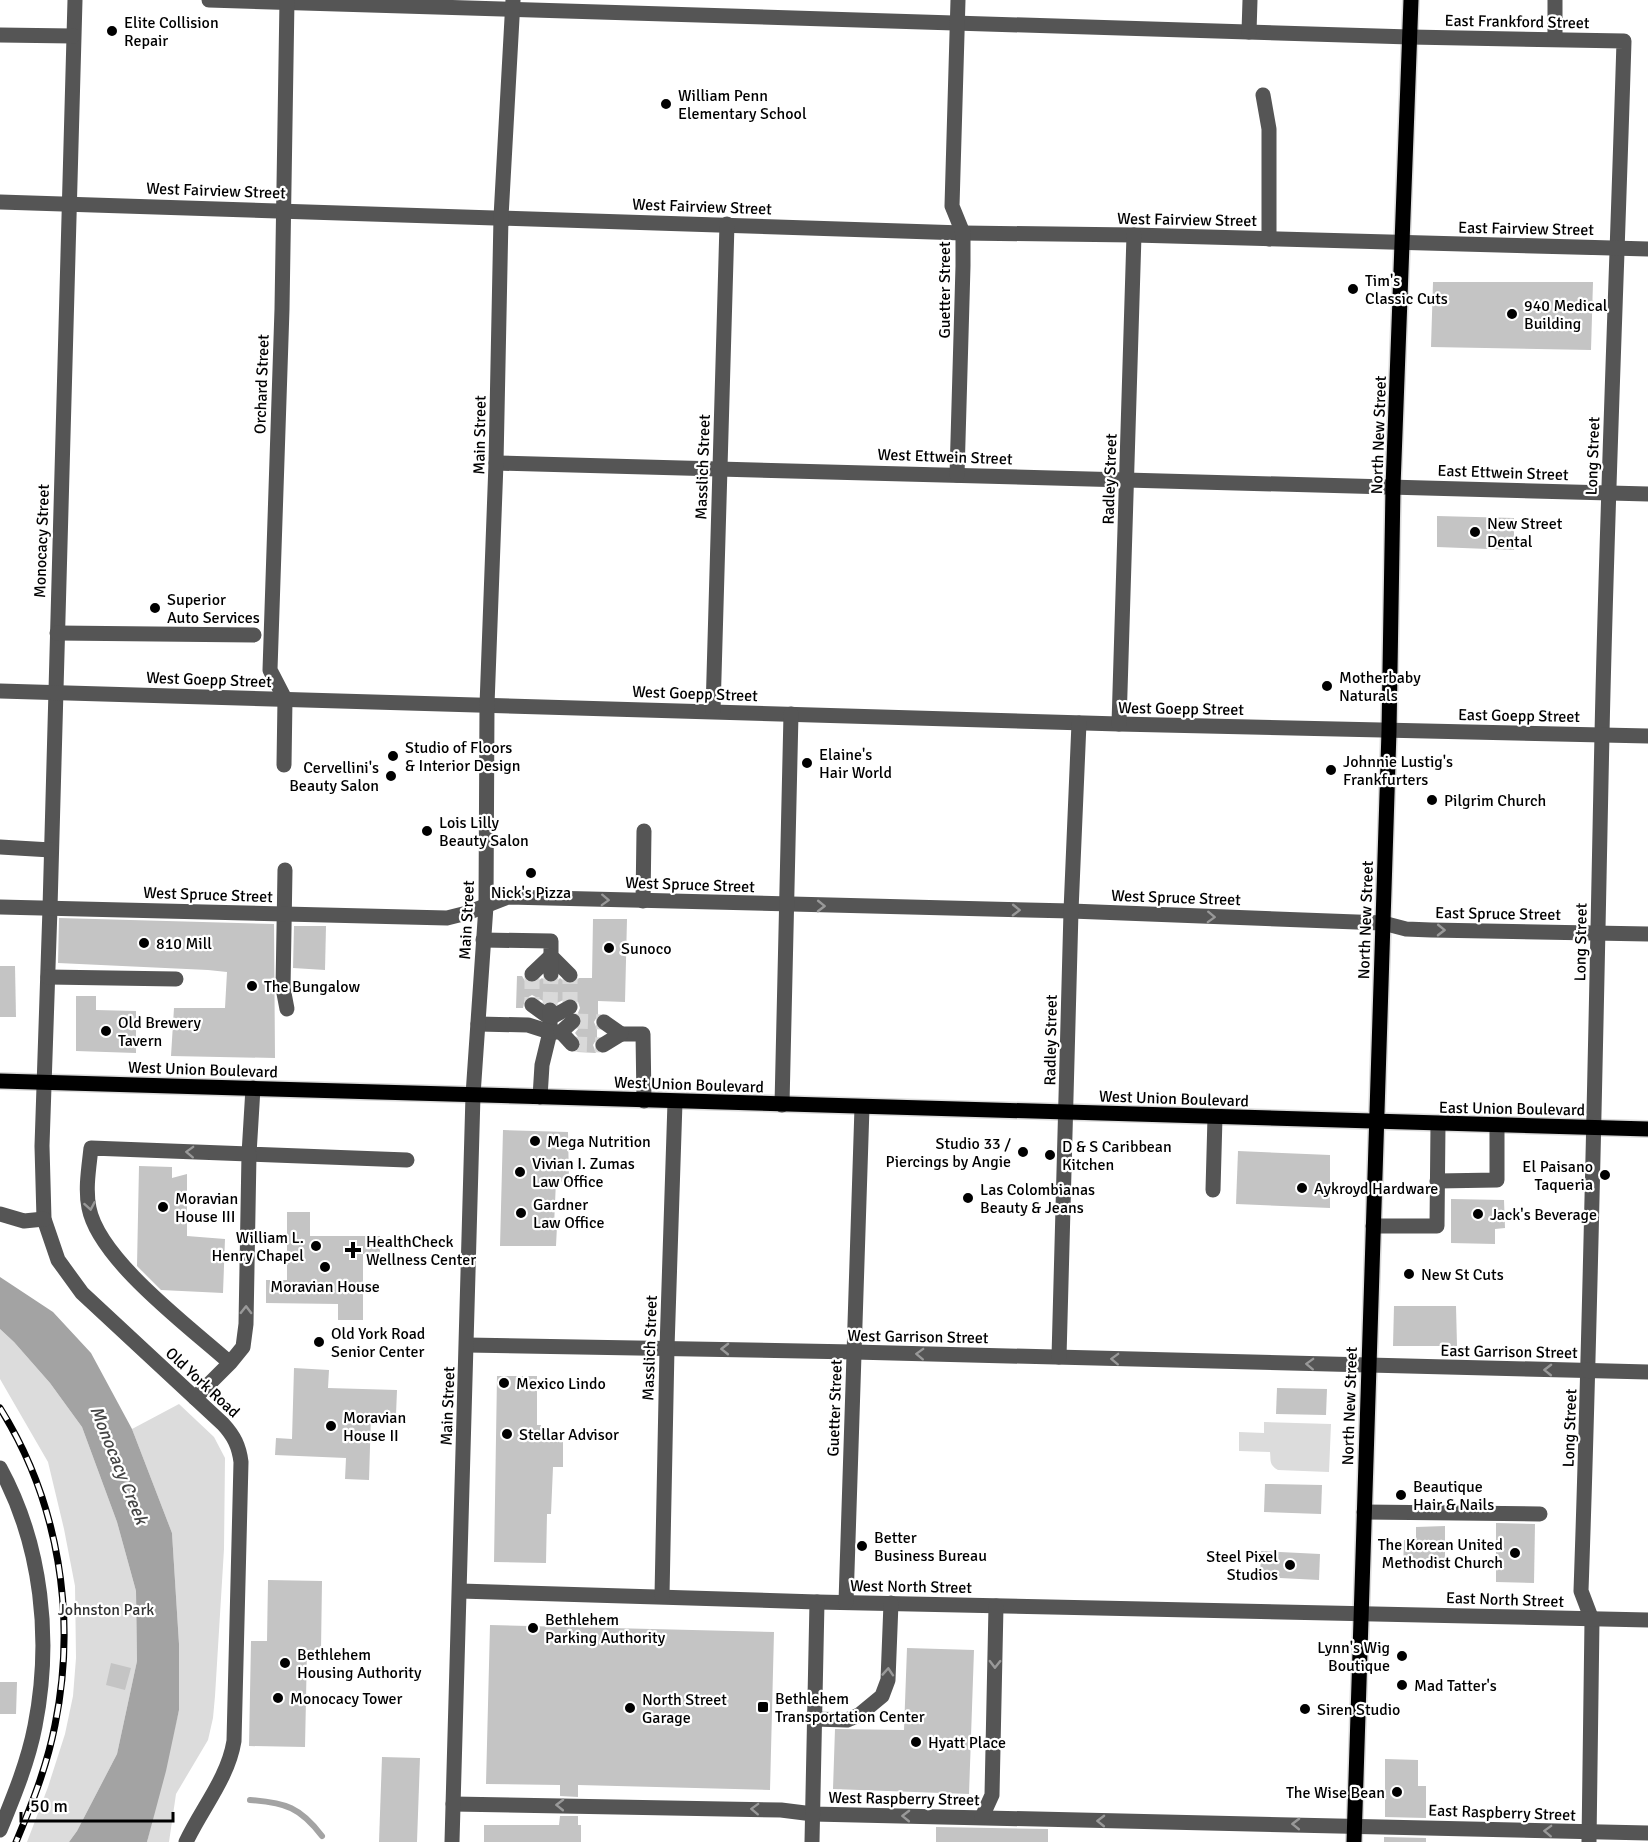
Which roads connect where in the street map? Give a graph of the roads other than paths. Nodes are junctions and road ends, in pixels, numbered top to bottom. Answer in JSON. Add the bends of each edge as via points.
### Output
{"nodes":[{"id":1,"x":75,"y":0,"type":"edge"},
{"id":2,"x":209,"y":0,"type":"edge"},
{"id":3,"x":958,"y":0,"type":"edge"},
{"id":4,"x":1250,"y":0,"type":"edge"},
{"id":5,"x":1411,"y":0,"type":"edge"},
{"id":6,"x":1555,"y":0,"type":"edge"},
{"id":7,"x":287,"y":1,"type":"edge"},
{"id":8,"x":513,"y":5,"type":"edge"},
{"id":9,"x":957,"y":23,"type":"junction"},
{"id":10,"x":1249,"y":32,"type":"junction"},
{"id":11,"x":0,"y":35,"type":"edge"},
{"id":12,"x":73,"y":36,"type":"junction"},
{"id":13,"x":1410,"y":37,"type":"junction"},
{"id":14,"x":1555,"y":39,"type":"junction"},
{"id":15,"x":1624,"y":41,"type":"joint"},
{"id":16,"x":1263,"y":95,"type":"dead end"},
{"id":17,"x":0,"y":202,"type":"edge"},
{"id":18,"x":69,"y":203,"type":"junction"},
{"id":19,"x":283,"y":210,"type":"junction"},
{"id":20,"x":501,"y":217,"type":"junction"},
{"id":21,"x":727,"y":224,"type":"junction"},
{"id":22,"x":963,"y":233,"type":"junction"},
{"id":23,"x":1134,"y":235,"type":"junction"},
{"id":24,"x":1269,"y":239,"type":"junction"},
{"id":25,"x":1402,"y":243,"type":"junction"},
{"id":26,"x":1618,"y":248,"type":"junction"},
{"id":27,"x":1648,"y":249,"type":"edge"},
{"id":28,"x":496,"y":463,"type":"junction"},
{"id":29,"x":720,"y":468,"type":"junction"},
{"id":30,"x":957,"y":475,"type":"junction"},
{"id":31,"x":1127,"y":479,"type":"junction"},
{"id":32,"x":1394,"y":487,"type":"junction"},
{"id":33,"x":1608,"y":493,"type":"junction"},
{"id":34,"x":1648,"y":494,"type":"edge"},
{"id":35,"x":57,"y":633,"type":"junction"},
{"id":36,"x":254,"y":635,"type":"dead end"},
{"id":37,"x":0,"y":691,"type":"edge"},
{"id":38,"x":55,"y":693,"type":"junction"},
{"id":39,"x":285,"y":699,"type":"junction"},
{"id":40,"x":487,"y":705,"type":"junction"},
{"id":41,"x":713,"y":711,"type":"junction"},
{"id":42,"x":791,"y":714,"type":"junction"},
{"id":43,"x":1079,"y":723,"type":"junction"},
{"id":44,"x":1119,"y":724,"type":"junction"},
{"id":45,"x":1389,"y":731,"type":"junction"},
{"id":46,"x":1602,"y":735,"type":"junction"},
{"id":47,"x":1648,"y":736,"type":"edge"},
{"id":48,"x":284,"y":765,"type":"dead end"},
{"id":49,"x":644,"y":831,"type":"dead end"},
{"id":50,"x":0,"y":847,"type":"edge"},
{"id":51,"x":51,"y":850,"type":"junction"},
{"id":52,"x":285,"y":870,"type":"dead end"},
{"id":53,"x":643,"y":901,"type":"junction"},
{"id":54,"x":787,"y":905,"type":"junction"},
{"id":55,"x":486,"y":906,"type":"junction"},
{"id":56,"x":0,"y":907,"type":"edge"},
{"id":57,"x":50,"y":908,"type":"junction"},
{"id":58,"x":1071,"y":911,"type":"junction"},
{"id":59,"x":285,"y":915,"type":"junction"},
{"id":60,"x":1383,"y":923,"type":"junction"},
{"id":61,"x":1599,"y":933,"type":"junction"},
{"id":62,"x":1648,"y":934,"type":"edge"},
{"id":63,"x":483,"y":940,"type":"junction"},
{"id":64,"x":551,"y":956,"type":"junction"},
{"id":65,"x":532,"y":974,"type":"tunnel mouth"},
{"id":66,"x":551,"y":974,"type":"tunnel mouth"},
{"id":67,"x":570,"y":975,"type":"dead end"},
{"id":68,"x":48,"y":977,"type":"junction"},
{"id":69,"x":176,"y":979,"type":"dead end"},
{"id":70,"x":532,"y":1005,"type":"dead end"},
{"id":71,"x":287,"y":1009,"type":"dead end"},
{"id":72,"x":571,"y":1014,"type":"tunnel mouth"},
{"id":73,"x":553,"y":1022,"type":"junction"},
{"id":74,"x":604,"y":1022,"type":"tunnel mouth"},
{"id":75,"x":478,"y":1024,"type":"junction"},
{"id":76,"x":621,"y":1034,"type":"junction"},
{"id":77,"x":572,"y":1044,"type":"dead end"},
{"id":78,"x":603,"y":1045,"type":"tunnel mouth"},
{"id":79,"x":0,"y":1081,"type":"edge"},
{"id":80,"x":45,"y":1082,"type":"junction"},
{"id":81,"x":252,"y":1088,"type":"junction"},
{"id":82,"x":473,"y":1095,"type":"junction"},
{"id":83,"x":540,"y":1097,"type":"junction"},
{"id":84,"x":644,"y":1101,"type":"junction"},
{"id":85,"x":675,"y":1101,"type":"junction"},
{"id":86,"x":782,"y":1105,"type":"junction"},
{"id":87,"x":862,"y":1107,"type":"junction"},
{"id":88,"x":1066,"y":1112,"type":"junction"},
{"id":89,"x":1215,"y":1117,"type":"junction"},
{"id":90,"x":1376,"y":1122,"type":"junction"},
{"id":91,"x":1438,"y":1124,"type":"junction"},
{"id":92,"x":1497,"y":1125,"type":"junction"},
{"id":93,"x":1592,"y":1128,"type":"junction"},
{"id":94,"x":1648,"y":1129,"type":"edge"},
{"id":95,"x":249,"y":1154,"type":"junction"},
{"id":96,"x":407,"y":1160,"type":"dead end"},
{"id":97,"x":1437,"y":1180,"type":"junction"},
{"id":98,"x":1213,"y":1190,"type":"dead end"},
{"id":99,"x":0,"y":1214,"type":"edge"},
{"id":100,"x":44,"y":1219,"type":"junction"},
{"id":101,"x":1373,"y":1226,"type":"junction"},
{"id":102,"x":467,"y":1345,"type":"junction"},
{"id":103,"x":667,"y":1348,"type":"junction"},
{"id":104,"x":854,"y":1352,"type":"junction"},
{"id":105,"x":1059,"y":1357,"type":"junction"},
{"id":106,"x":230,"y":1364,"type":"junction"},
{"id":107,"x":1368,"y":1366,"type":"junction"},
{"id":108,"x":1588,"y":1371,"type":"junction"},
{"id":109,"x":1648,"y":1372,"type":"edge"},
{"id":110,"x":195,"y":1398,"type":"junction"},
{"id":111,"x":0,"y":1468,"type":"edge"},
{"id":112,"x":1364,"y":1512,"type":"junction"},
{"id":113,"x":1540,"y":1514,"type":"dead end"},
{"id":114,"x":460,"y":1591,"type":"junction"},
{"id":115,"x":663,"y":1596,"type":"junction"},
{"id":116,"x":817,"y":1602,"type":"junction"},
{"id":117,"x":846,"y":1602,"type":"junction"},
{"id":118,"x":891,"y":1604,"type":"junction"},
{"id":119,"x":996,"y":1605,"type":"junction"},
{"id":120,"x":1361,"y":1613,"type":"junction"},
{"id":121,"x":1592,"y":1620,"type":"junction"},
{"id":122,"x":1648,"y":1620,"type":"edge"},
{"id":123,"x":814,"y":1719,"type":"junction"},
{"id":124,"x":453,"y":1804,"type":"junction"},
{"id":125,"x":813,"y":1814,"type":"junction"},
{"id":126,"x":982,"y":1818,"type":"junction"},
{"id":127,"x":1355,"y":1826,"type":"junction"},
{"id":128,"x":0,"y":1830,"type":"edge"},
{"id":129,"x":1648,"y":1833,"type":"edge"},
{"id":130,"x":1589,"y":1837,"type":"edge"},
{"id":131,"x":186,"y":1842,"type":"edge"},
{"id":132,"x":452,"y":1842,"type":"edge"},
{"id":133,"x":812,"y":1842,"type":"edge"},
{"id":134,"x":1354,"y":1842,"type":"edge"}],
"edges":[{"from":1,"to":12,"type":"street","name":"Monocacy Street"},
{"from":2,"to":7,"type":"street","name":"East Frankford Street"},
{"from":3,"to":9,"type":"street","name":"Guetter Street"},
{"from":4,"to":10,"type":"street"},
{"from":5,"to":13,"type":"main road","name":"North New Street"},
{"from":6,"to":14,"type":"street"},
{"from":7,"to":8,"type":"street","name":"East Frankford Street"},
{"from":7,"to":19,"type":"street","name":"Orchard Street"},
{"from":8,"to":9,"type":"street","name":"East Frankford Street"},
{"from":8,"to":20,"type":"street","name":"Main Street"},
{"from":9,"to":10,"type":"street","name":"East Frankford Street"},
{"from":9,"to":22,"type":"street","name":"Guetter Street","via":[[952,206]]},
{"from":10,"to":13,"type":"street","name":"East Frankford Street"},
{"from":11,"to":12,"type":"street"},
{"from":12,"to":18,"type":"street","name":"Monocacy Street"},
{"from":13,"to":14,"type":"street","name":"East Frankford Street"},
{"from":13,"to":25,"type":"main road","name":"North New Street"},
{"from":14,"to":15,"type":"street","name":"East Frankford Street"},
{"from":15,"to":26,"type":"street","name":"Long Street"},
{"from":16,"to":24,"type":"street","via":[[1269,129]]},
{"from":17,"to":18,"type":"street","name":"West Fairview Street"},
{"from":18,"to":19,"type":"street","name":"West Fairview Street"},
{"from":18,"to":35,"type":"street","name":"Monocacy Street"},
{"from":19,"to":20,"type":"street","name":"West Fairview Street"},
{"from":19,"to":39,"type":"street","name":"Orchard Street","via":[[270,670]]},
{"from":20,"to":21,"type":"street","name":"West Fairview Street"},
{"from":20,"to":28,"type":"street","name":"Main Street"},
{"from":21,"to":22,"type":"street","name":"West Fairview Street"},
{"from":21,"to":29,"type":"street","name":"Masslich Street"},
{"from":22,"to":23,"type":"street","name":"West Fairview Street"},
{"from":22,"to":30,"type":"street","name":"Guetter Street"},
{"from":23,"to":24,"type":"street","name":"West Fairview Street"},
{"from":23,"to":31,"type":"street","name":"Radley Street"},
{"from":24,"to":25,"type":"street","name":"West Fairview Street"},
{"from":25,"to":26,"type":"street","name":"East Fairview Street"},
{"from":25,"to":32,"type":"main road","name":"North New Street"},
{"from":26,"to":27,"type":"street","name":"East Fairview Street"},
{"from":26,"to":33,"type":"street","name":"Long Street"},
{"from":28,"to":29,"type":"street","name":"West Ettwein Street"},
{"from":28,"to":40,"type":"street","name":"Main Street"},
{"from":29,"to":30,"type":"street","name":"West Ettwein Street"},
{"from":29,"to":41,"type":"street","name":"Masslich Street"},
{"from":30,"to":31,"type":"street","name":"West Ettwein Street"},
{"from":31,"to":32,"type":"street","name":"West Ettwein Street"},
{"from":31,"to":44,"type":"street","name":"Radley Street"},
{"from":32,"to":33,"type":"street","name":"East Ettwein Street"},
{"from":32,"to":45,"type":"main road","name":"North New Street"},
{"from":33,"to":34,"type":"street","name":"East Ettwein Street"},
{"from":33,"to":46,"type":"street","name":"Long Street"},
{"from":35,"to":36,"type":"street"},
{"from":35,"to":38,"type":"street","name":"Monocacy Street"},
{"from":37,"to":38,"type":"street","name":"West Goepp Street"},
{"from":38,"to":39,"type":"street","name":"West Goepp Street"},
{"from":38,"to":51,"type":"street","name":"Monocacy Street"},
{"from":39,"to":40,"type":"street","name":"West Goepp Street"},
{"from":39,"to":48,"type":"street","name":"Orchard Street"},
{"from":40,"to":41,"type":"street","name":"West Goepp Street"},
{"from":40,"to":55,"type":"street","name":"Main Street"},
{"from":41,"to":42,"type":"street","name":"West Goepp Street"},
{"from":42,"to":43,"type":"street","name":"West Goepp Street"},
{"from":42,"to":54,"type":"street"},
{"from":43,"to":44,"type":"street","name":"West Goepp Street"},
{"from":43,"to":58,"type":"street","name":"Radley Street"},
{"from":44,"to":45,"type":"street","name":"West Goepp Street"},
{"from":45,"to":46,"type":"street","name":"East Goepp Street"},
{"from":45,"to":60,"type":"main road","name":"North New Street"},
{"from":46,"to":47,"type":"street","name":"East Goepp Street"},
{"from":46,"to":61,"type":"street","name":"Long Street"},
{"from":49,"to":53,"type":"street"},
{"from":50,"to":51,"type":"street"},
{"from":51,"to":57,"type":"street","name":"Monocacy Street"},
{"from":52,"to":59,"type":"street"},
{"from":53,"to":54,"type":"street","name":"West Spruce Street"},
{"from":55,"to":53,"type":"street","name":"West Spruce Street","one_way":true,"via":[[508,897]]},
{"from":54,"to":58,"type":"street","name":"West Spruce Street","one_way":true},
{"from":54,"to":86,"type":"street"},
{"from":55,"to":59,"type":"street","name":"West Spruce Street","via":[[447,918]]},
{"from":55,"to":63,"type":"street","name":"Main Street"},
{"from":56,"to":57,"type":"street","name":"West Spruce Street"},
{"from":57,"to":59,"type":"street","name":"West Spruce Street"},
{"from":57,"to":68,"type":"street","name":"Monocacy Street"},
{"from":58,"to":60,"type":"street","name":"West Spruce Street","one_way":true},
{"from":58,"to":88,"type":"street","name":"Radley Street"},
{"from":59,"to":71,"type":"street","via":[[283,988]]},
{"from":60,"to":61,"type":"street","name":"East Spruce Street","one_way":true,"via":[[1414,929]]},
{"from":60,"to":90,"type":"main road","name":"North New Street"},
{"from":61,"to":62,"type":"street","name":"East Spruce Street"},
{"from":61,"to":93,"type":"street","name":"Long Street"},
{"from":63,"to":64,"type":"street","via":[[551,941]]},
{"from":63,"to":75,"type":"street","name":"Main Street"},
{"from":64,"to":65,"type":"street"},
{"from":64,"to":66,"type":"street"},
{"from":64,"to":67,"type":"street"},
{"from":68,"to":69,"type":"street"},
{"from":68,"to":80,"type":"street","name":"Monocacy Street"},
{"from":70,"to":73,"type":"street"},
{"from":72,"to":73,"type":"street"},
{"from":73,"to":75,"type":"street"},
{"from":73,"to":77,"type":"street"},
{"from":73,"to":83,"type":"street","via":[[542,1065]]},
{"from":74,"to":76,"type":"street"},
{"from":75,"to":82,"type":"street","name":"Main Street"},
{"from":76,"to":78,"type":"street"},
{"from":76,"to":84,"type":"street","via":[[644,1034]]},
{"from":79,"to":80,"type":"main road","name":"West Union Boulevard"},
{"from":80,"to":81,"type":"main road","name":"West Union Boulevard"},
{"from":80,"to":100,"type":"street","name":"Old York Road"},
{"from":81,"to":82,"type":"main road","name":"West Union Boulevard"},
{"from":81,"to":95,"type":"street"},
{"from":82,"to":83,"type":"main road","name":"West Union Boulevard"},
{"from":82,"to":102,"type":"street","name":"Main Street"},
{"from":83,"to":84,"type":"main road","name":"West Union Boulevard"},
{"from":84,"to":85,"type":"main road","name":"West Union Boulevard"},
{"from":85,"to":86,"type":"main road","name":"West Union Boulevard"},
{"from":85,"to":103,"type":"street","name":"Masslich Street"},
{"from":86,"to":87,"type":"main road","name":"West Union Boulevard"},
{"from":87,"to":88,"type":"main road","name":"West Union Boulevard"},
{"from":87,"to":104,"type":"street","name":"Guetter Street"},
{"from":88,"to":89,"type":"main road","name":"West Union Boulevard"},
{"from":88,"to":105,"type":"street","name":"Radley Street"},
{"from":89,"to":90,"type":"main road","name":"West Union Boulevard"},
{"from":89,"to":98,"type":"street"},
{"from":90,"to":91,"type":"main road","name":"East Union Boulevard"},
{"from":90,"to":101,"type":"main road","name":"North New Street"},
{"from":91,"to":92,"type":"main road","name":"East Union Boulevard"},
{"from":91,"to":97,"type":"street"},
{"from":92,"to":93,"type":"main road","name":"East Union Boulevard"},
{"from":92,"to":97,"type":"street","via":[[1497,1180]]},
{"from":93,"to":94,"type":"main road","name":"East Union Boulevard"},
{"from":93,"to":108,"type":"street","name":"Long Street"},
{"from":95,"to":96,"type":"street"},
{"from":106,"to":95,"type":"street","one_way":true,"via":[[243,1347],[246,1324]]},
{"from":95,"to":106,"type":"street","one_way":true,"via":[[91,1148],[88,1180],[89,1208],[100,1237],[160,1302]]},
{"from":97,"to":101,"type":"street","via":[[1437,1226]]},
{"from":99,"to":100,"type":"street","via":[[24,1221]]},
{"from":100,"to":110,"type":"street","name":"Old York Road","via":[[58,1260],[82,1293]]},
{"from":101,"to":107,"type":"main road","name":"North New Street"},
{"from":102,"to":103,"type":"street","name":"West Garrison Street"},
{"from":102,"to":114,"type":"street","name":"Main Street"},
{"from":104,"to":103,"type":"street","name":"West Garrison Street","one_way":true},
{"from":103,"to":115,"type":"street","name":"Masslich Street"},
{"from":105,"to":104,"type":"street","name":"West Garrison Street","one_way":true},
{"from":104,"to":117,"type":"street","name":"Guetter Street"},
{"from":107,"to":105,"type":"street","name":"West Garrison Street","one_way":true},
{"from":106,"to":110,"type":"street"},
{"from":108,"to":107,"type":"street","name":"East Garrison Street","one_way":true},
{"from":107,"to":112,"type":"main road","name":"North New Street"},
{"from":108,"to":109,"type":"street","name":"East Garrison Street"},
{"from":108,"to":121,"type":"street","name":"Long Street","via":[[1581,1591]]},
{"from":110,"to":131,"type":"street","name":"Old York Road","via":[[231,1432],[239,1446],[241,1462],[234,1741],[226,1770]]},
{"from":111,"to":128,"type":"street","via":[[18,1505],[32,1552],[39,1587],[43,1657],[35,1727]]},
{"from":112,"to":113,"type":"street"},
{"from":112,"to":120,"type":"main road","name":"North New Street"},
{"from":114,"to":115,"type":"street","name":"West North Street"},
{"from":114,"to":124,"type":"street","name":"Main Street"},
{"from":115,"to":116,"type":"street","name":"West North Street"},
{"from":116,"to":117,"type":"street","name":"West North Street"},
{"from":116,"to":123,"type":"street"},
{"from":117,"to":118,"type":"street","name":"West North Street"},
{"from":118,"to":119,"type":"street","name":"West North Street"},
{"from":123,"to":118,"type":"street","one_way":true,"via":[[847,1720],[860,1715],[882,1696],[888,1680]]},
{"from":119,"to":120,"type":"street","name":"West North Street"},
{"from":119,"to":126,"type":"street","one_way":true,"via":[[992,1795]]},
{"from":120,"to":121,"type":"street","name":"East North Street"},
{"from":120,"to":127,"type":"main road","name":"North New Street"},
{"from":121,"to":122,"type":"street","name":"East North Street"},
{"from":121,"to":130,"type":"street","name":"Long Street"},
{"from":123,"to":125,"type":"street"},
{"from":125,"to":124,"type":"street","name":"West Raspberry Street","one_way":true,"via":[[781,1810]]},
{"from":124,"to":132,"type":"street","name":"Main Street"},
{"from":126,"to":125,"type":"street","name":"West Raspberry Street","one_way":true},
{"from":125,"to":133,"type":"street"},
{"from":127,"to":126,"type":"street","name":"West Raspberry Street","one_way":true},
{"from":130,"to":127,"type":"street","name":"East Raspberry Street","one_way":true},
{"from":127,"to":134,"type":"main road","name":"North New Street"},
{"from":129,"to":130,"type":"street","name":"East Raspberry Street"}]}
